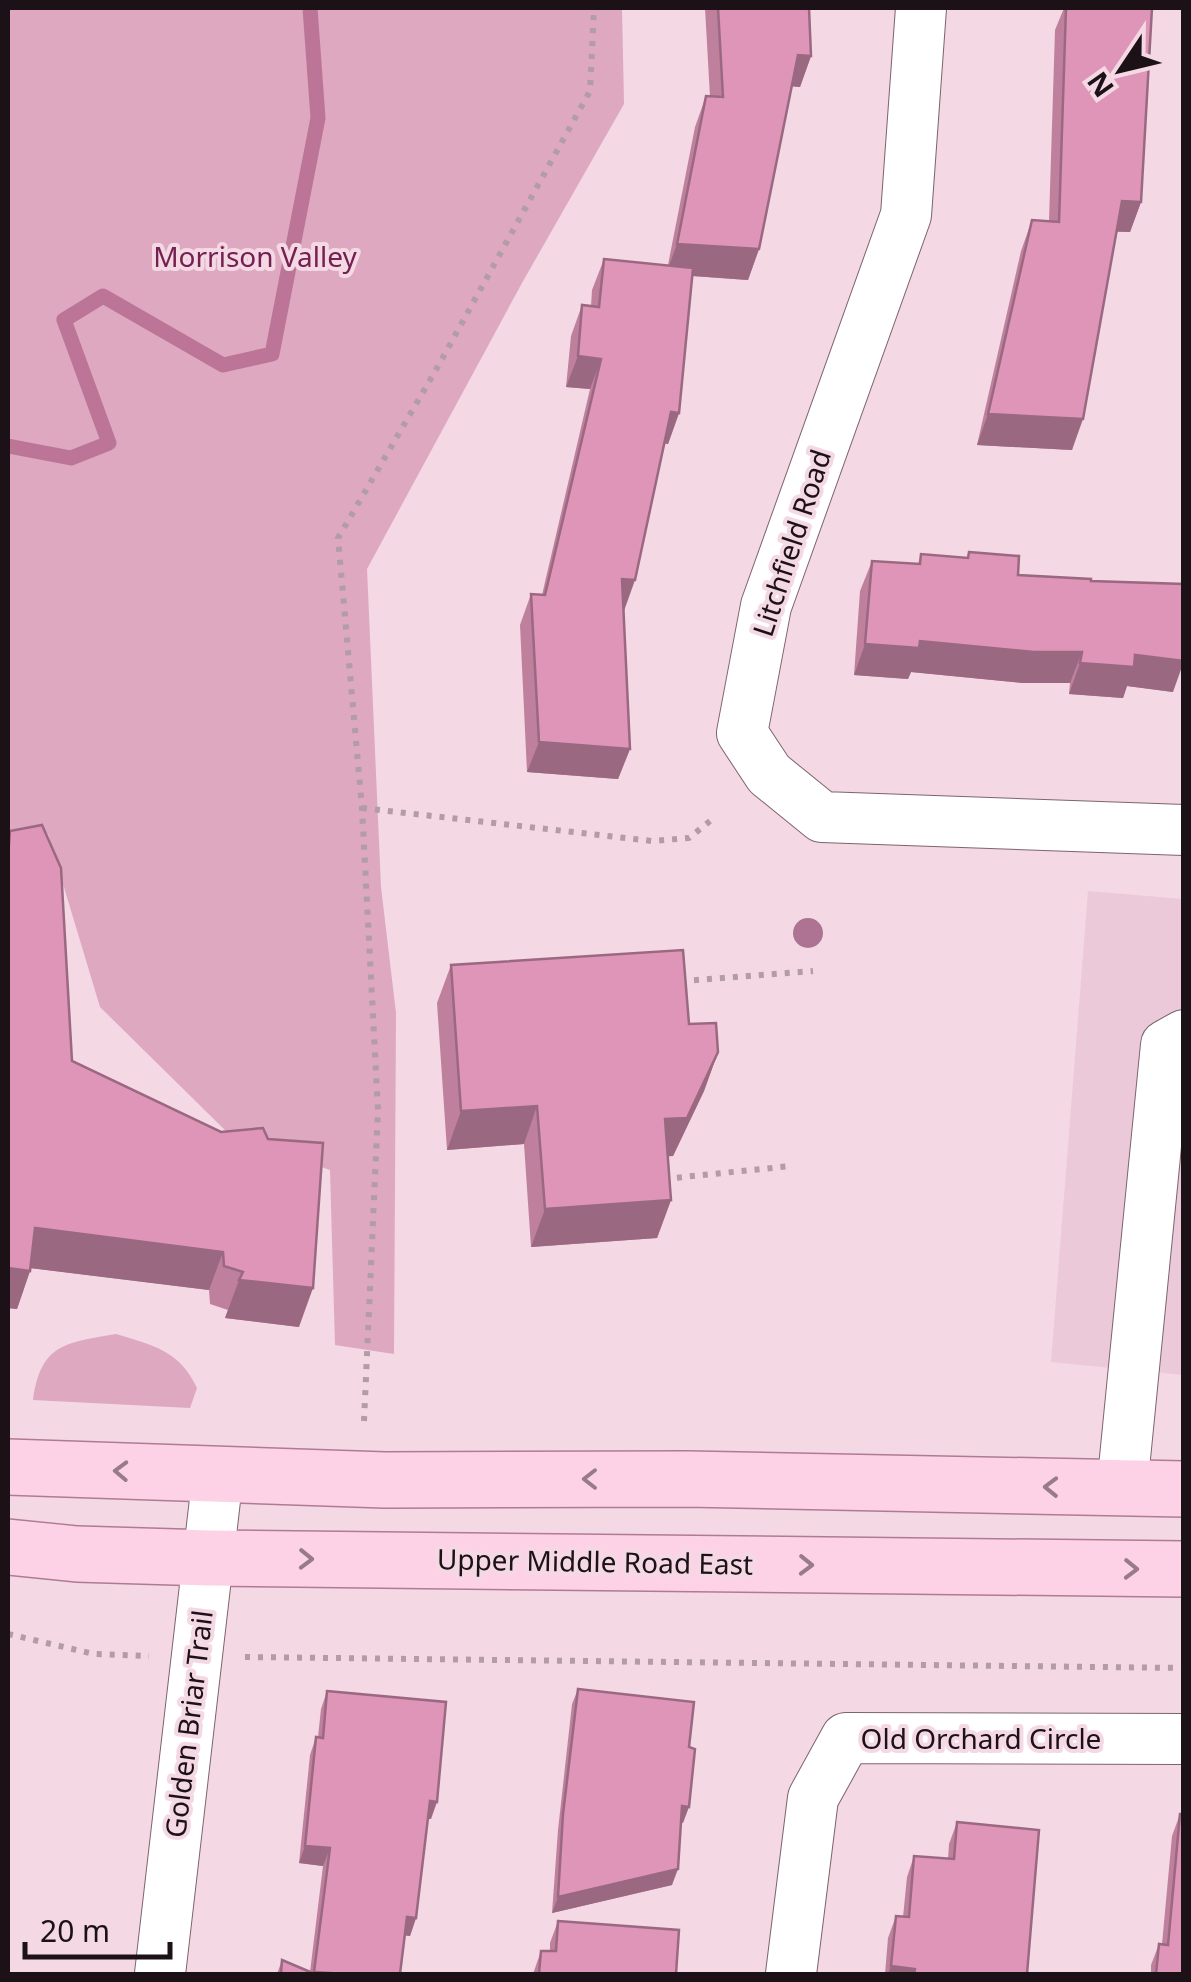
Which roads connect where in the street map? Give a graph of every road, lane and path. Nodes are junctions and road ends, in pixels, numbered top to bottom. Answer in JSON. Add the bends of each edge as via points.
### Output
{"nodes":[{"id":1,"x":594,"y":8,"type":"edge"},
{"id":2,"x":921,"y":8,"type":"edge"},
{"id":3,"x":362,"y":808,"type":"junction"},
{"id":4,"x":715,"y":816,"type":"dead end"},
{"id":5,"x":1184,"y":830,"type":"edge"},
{"id":6,"x":813,"y":971,"type":"dead end"},
{"id":7,"x":685,"y":1000,"type":"edge"},
{"id":8,"x":1184,"y":1035,"type":"edge"},
{"id":9,"x":1171,"y":1139,"type":"edge"},
{"id":10,"x":791,"y":1166,"type":"dead end"},
{"id":11,"x":652,"y":1180,"type":"edge"},
{"id":12,"x":1162,"y":1306,"type":"edge"},
{"id":13,"x":364,"y":1421,"type":"dead end"},
{"id":14,"x":8,"y":1468,"type":"edge"},
{"id":15,"x":218,"y":1474,"type":"junction"},
{"id":16,"x":1122,"y":1488,"type":"junction"},
{"id":17,"x":1184,"y":1489,"type":"edge"},
{"id":18,"x":8,"y":1547,"type":"edge"},
{"id":19,"x":208,"y":1558,"type":"junction"},
{"id":20,"x":1184,"y":1569,"type":"edge"},
{"id":21,"x":8,"y":1634,"type":"edge"},
{"id":22,"x":160,"y":1656,"type":"dead end"},
{"id":23,"x":242,"y":1658,"type":"dead end"},
{"id":24,"x":1184,"y":1668,"type":"edge"},
{"id":25,"x":1184,"y":1739,"type":"edge"},
{"id":26,"x":160,"y":1974,"type":"edge"},
{"id":27,"x":791,"y":1974,"type":"edge"}],
"edges":[{"from":1,"to":3,"type":"path","via":[[590,91],[338,538]]},
{"from":2,"to":5,"type":"street","name":"Litchfield Road","via":[[906,215],[766,606],[742,733],[769,774],[822,817]]},
{"from":3,"to":4,"type":"path","via":[[652,841],[689,838]]},
{"from":3,"to":13,"type":"path","via":[[378,1110]]},
{"from":6,"to":7,"type":"path","via":[[683,981]]},
{"from":8,"to":9,"type":"street","via":[[1166,1045]]},
{"from":9,"to":12,"type":"street"},
{"from":10,"to":11,"type":"path"},
{"from":12,"to":16,"type":"street"},
{"from":15,"to":14,"type":"main road","one_way":true},
{"from":16,"to":15,"type":"main road","one_way":true},
{"from":15,"to":19,"type":"street","name":"Golden Briar Trail"},
{"from":16,"to":17,"type":"main road"},
{"from":18,"to":19,"type":"main road","name":"Upper Middle Road East"},
{"from":19,"to":20,"type":"main road","name":"Upper Middle Road East","one_way":true},
{"from":19,"to":26,"type":"street","name":"Golden Briar Trail"},
{"from":21,"to":22,"type":"path","via":[[94,1654]]},
{"from":23,"to":24,"type":"path"},
{"from":25,"to":27,"type":"street","name":"Old Orchard Circle","via":[[846,1738],[813,1798]]}]}
